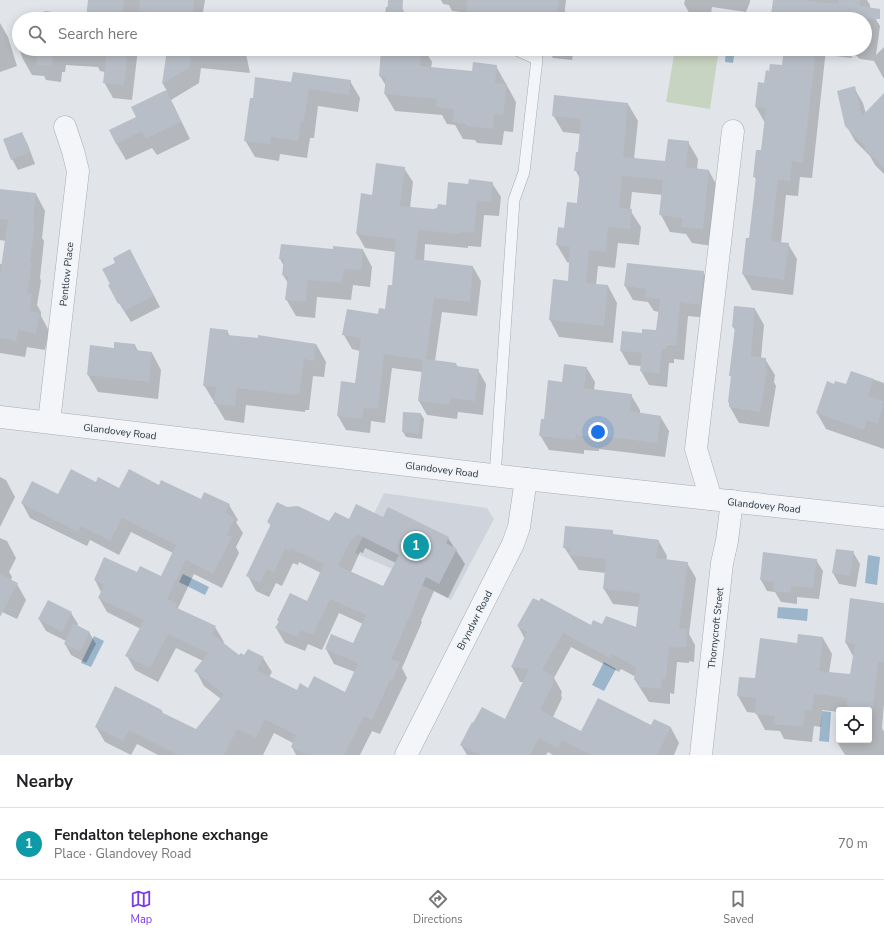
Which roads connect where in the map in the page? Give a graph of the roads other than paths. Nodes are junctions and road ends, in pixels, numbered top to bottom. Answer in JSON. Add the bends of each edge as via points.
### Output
{"nodes":[{"id":1,"x":530,"y":56,"type":"edge"},
{"id":2,"x":65,"y":128,"type":"dead end"},
{"id":3,"x":733,"y":131,"type":"dead end"},
{"id":4,"x":0,"y":417,"type":"edge"},
{"id":5,"x":49,"y":422,"type":"junction"},
{"id":6,"x":495,"y":476,"type":"junction"},
{"id":7,"x":526,"y":480,"type":"junction"},
{"id":8,"x":710,"y":499,"type":"junction"},
{"id":9,"x":732,"y":501,"type":"junction"},
{"id":10,"x":884,"y":518,"type":"edge"},
{"id":11,"x":406,"y":755,"type":"edge"},
{"id":12,"x":701,"y":755,"type":"edge"}],
"edges":[{"from":1,"to":6,"type":"lane","via":[[537,59],[524,172],[514,200]]},
{"from":2,"to":5,"type":"street","name":"Pentlow Place","via":[[78,171]]},
{"from":3,"to":8,"type":"street","via":[[696,449]]},
{"from":4,"to":5,"type":"street","name":"Glandovey Road"},
{"from":5,"to":6,"type":"street","name":"Glandovey Road"},
{"from":6,"to":7,"type":"street","name":"Glandovey Road"},
{"from":7,"to":8,"type":"street","name":"Glandovey Road"},
{"from":7,"to":11,"type":"street","name":"Bryndwr Road","via":[[519,527],[513,544]]},
{"from":8,"to":9,"type":"street","name":"Glandovey Road"},
{"from":9,"to":10,"type":"street","name":"Glandovey Road"},
{"from":9,"to":12,"type":"street","name":"Thornycroft Street","via":[[722,563]]}]}
